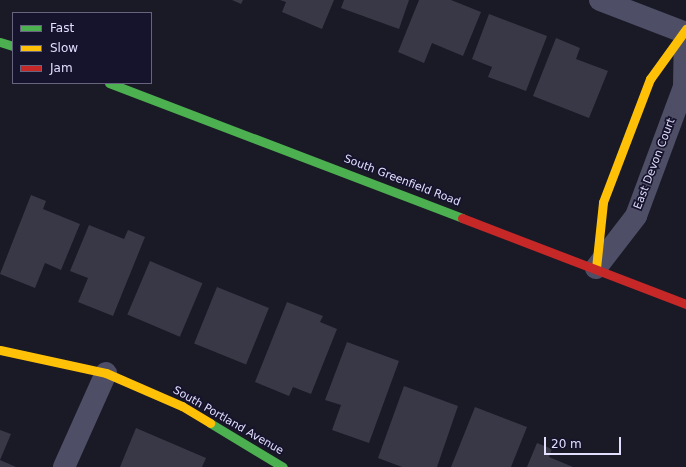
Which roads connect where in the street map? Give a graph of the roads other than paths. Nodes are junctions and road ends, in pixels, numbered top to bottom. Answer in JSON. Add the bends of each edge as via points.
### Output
{"nodes":[{"id":1,"x":600,"y":0,"type":"edge"},
{"id":2,"x":686,"y":31,"type":"edge"},
{"id":3,"x":0,"y":42,"type":"edge"},
{"id":4,"x":12,"y":46,"type":"edge"},
{"id":5,"x":112,"y":84,"type":"edge"},
{"id":6,"x":596,"y":268,"type":"junction"},
{"id":7,"x":686,"y":304,"type":"edge"},
{"id":8,"x":0,"y":350,"type":"edge"},
{"id":9,"x":106,"y":373,"type":"junction"},
{"id":10,"x":64,"y":467,"type":"edge"},
{"id":11,"x":283,"y":467,"type":"edge"}],
"edges":[{"from":1,"to":2,"type":"street"},
{"from":2,"to":6,"type":"main road","via":[[650,79],[603,202]]},
{"from":2,"to":6,"type":"street","name":"East Devon Court","via":[[684,87],[636,216]]},
{"from":3,"to":4,"type":"main road"},
{"from":5,"to":6,"type":"main road","name":"South Greenfield Road"},
{"from":6,"to":7,"type":"main road","name":"South Greenfield Road"},
{"from":8,"to":9,"type":"main road","name":"South Portland Avenue"},
{"from":9,"to":10,"type":"street"},
{"from":9,"to":11,"type":"main road","name":"South Portland Avenue","via":[[182,406]]}]}
